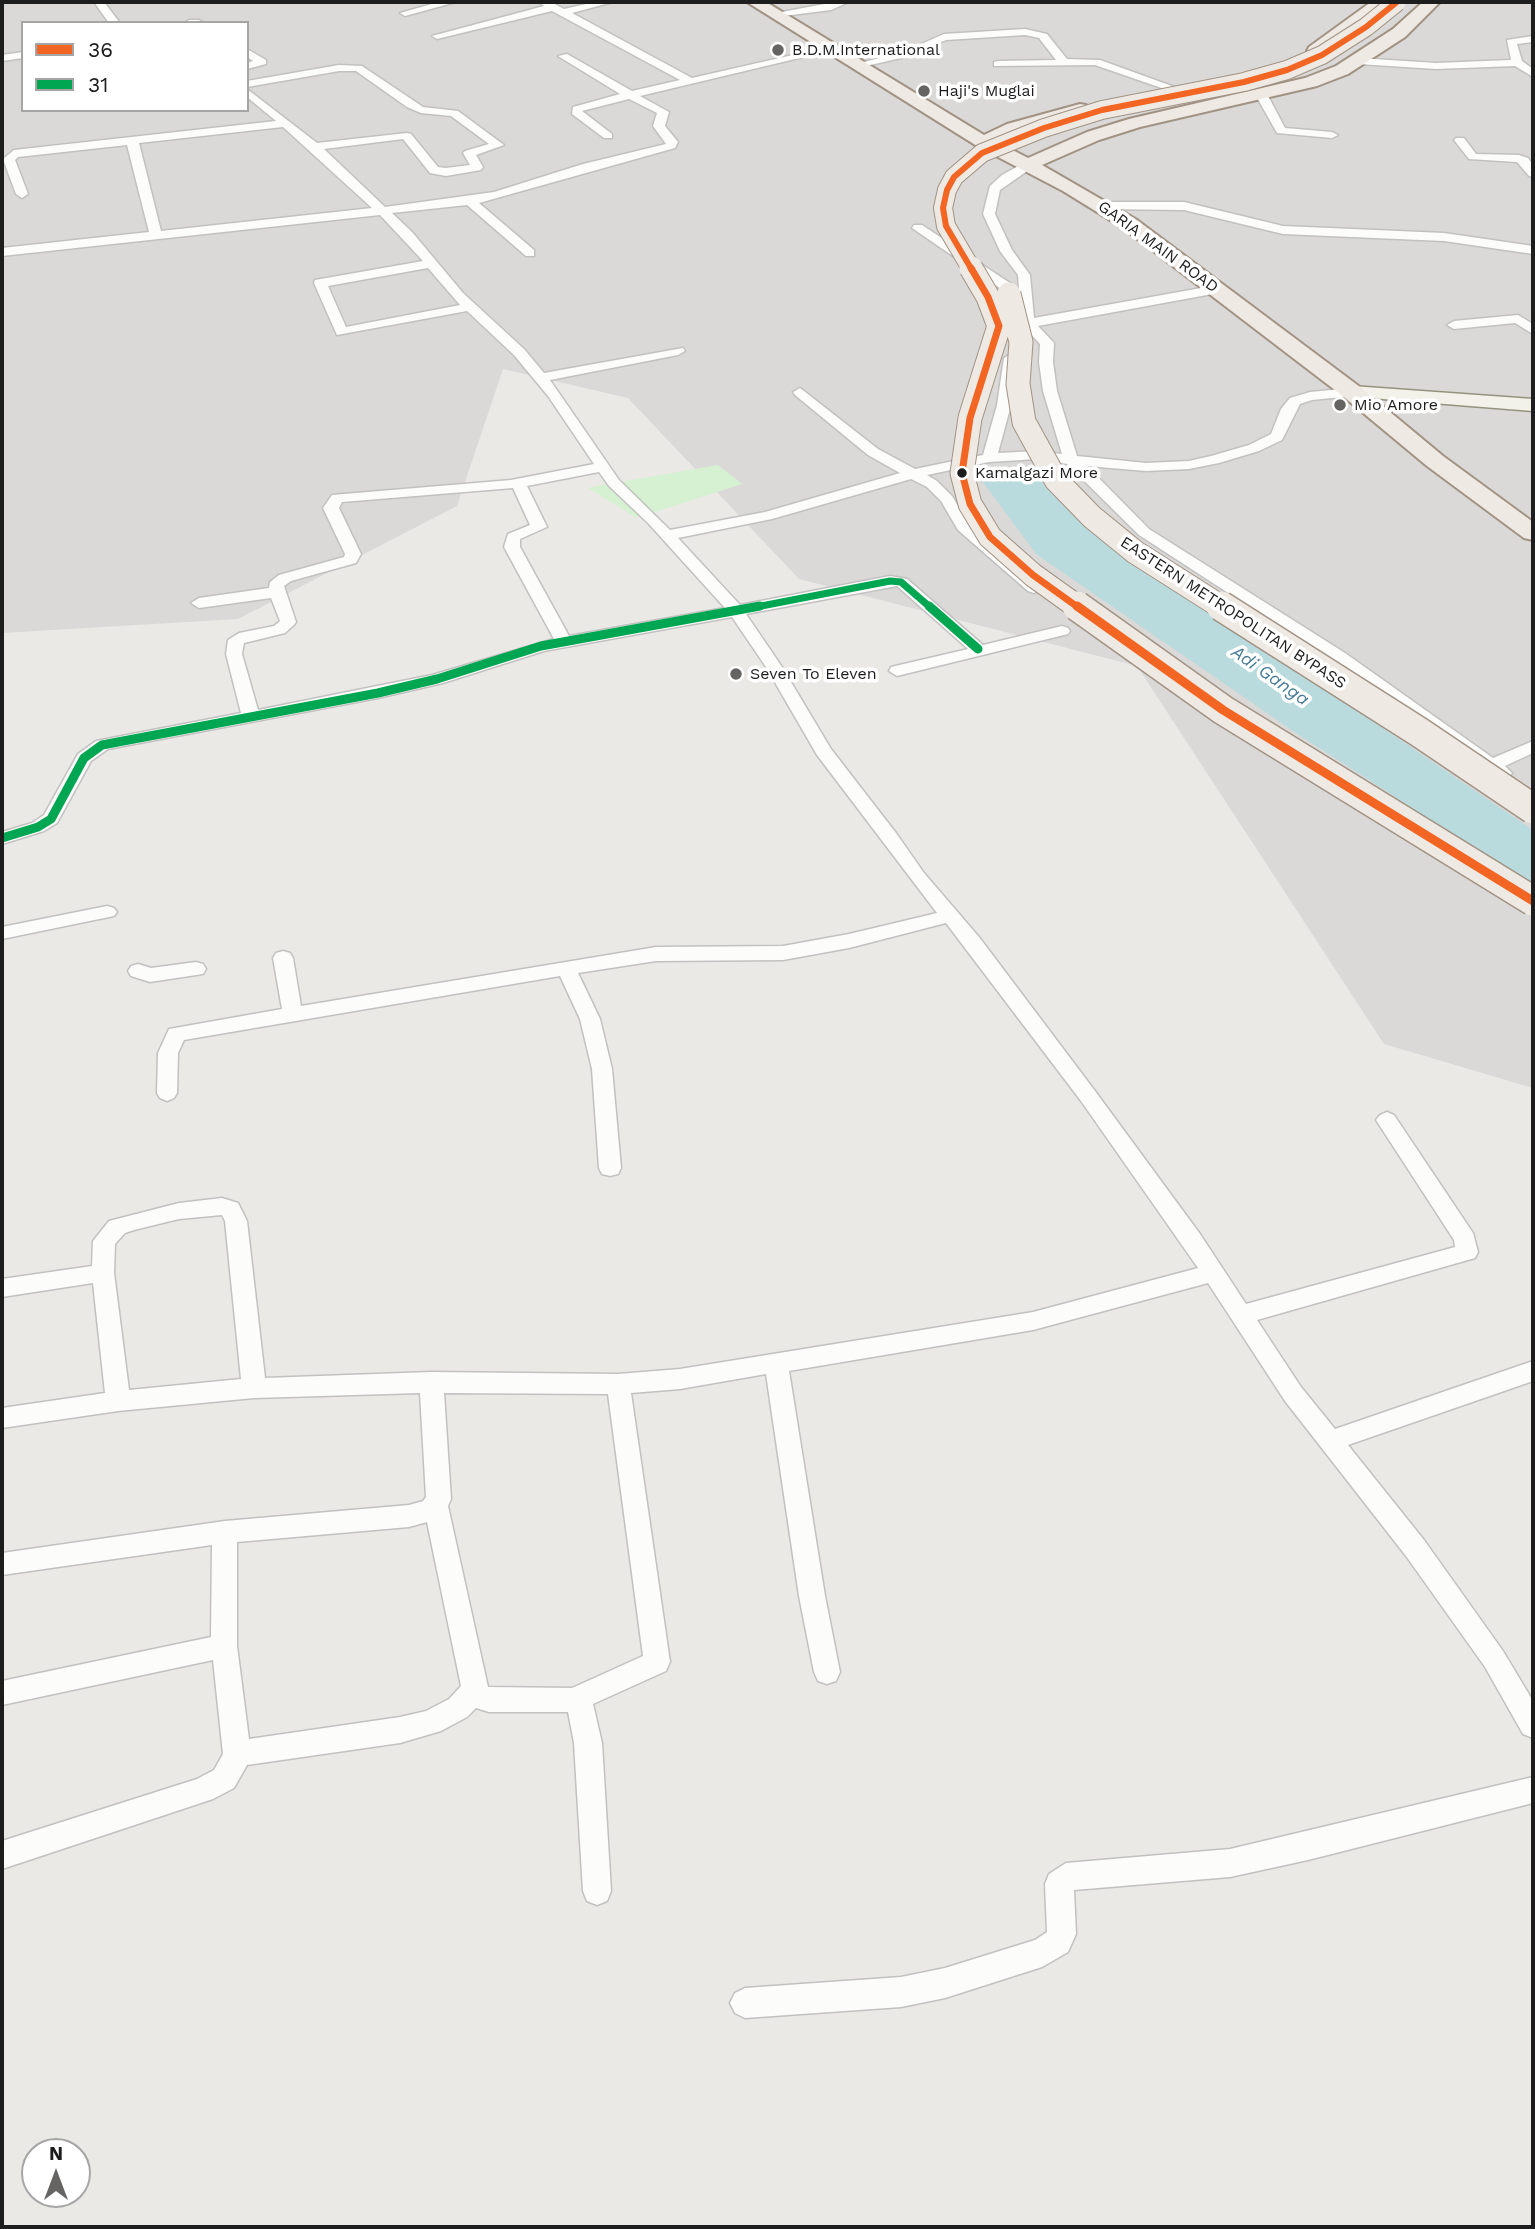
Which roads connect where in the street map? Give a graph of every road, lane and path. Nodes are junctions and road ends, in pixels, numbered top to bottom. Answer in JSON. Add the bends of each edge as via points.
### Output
{"nodes":[{"id":1,"x":99,"y":2,"type":"edge"},
{"id":2,"x":451,"y":2,"type":"edge"},
{"id":3,"x":608,"y":2,"type":"edge"},
{"id":4,"x":844,"y":2,"type":"edge"},
{"id":5,"x":1381,"y":2,"type":"edge"},
{"id":6,"x":1397,"y":2,"type":"edge"},
{"id":7,"x":1415,"y":2,"type":"edge"},
{"id":8,"x":1432,"y":2,"type":"edge"},
{"id":9,"x":770,"y":6,"type":"edge"},
{"id":10,"x":553,"y":7,"type":"edge"},
{"id":11,"x":405,"y":13,"type":"dead end"},
{"id":12,"x":114,"y":21,"type":"edge"},
{"id":13,"x":437,"y":36,"type":"dead end"},
{"id":14,"x":1533,"y":40,"type":"edge"},
{"id":15,"x":832,"y":49,"type":"junction"},
{"id":16,"x":248,"y":52,"type":"edge"},
{"id":17,"x":21,"y":55,"type":"edge"},
{"id":18,"x":563,"y":56,"type":"dead end"},
{"id":19,"x":2,"y":58,"type":"edge"},
{"id":20,"x":1063,"y":61,"type":"junction"},
{"id":21,"x":1358,"y":61,"type":"junction"},
{"id":22,"x":1517,"y":63,"type":"junction"},
{"id":23,"x":998,"y":64,"type":"dead end"},
{"id":24,"x":857,"y":65,"type":"junction"},
{"id":25,"x":248,"y":66,"type":"edge"},
{"id":26,"x":1533,"y":74,"type":"edge"},
{"id":27,"x":688,"y":80,"type":"junction"},
{"id":28,"x":248,"y":84,"type":"edge"},
{"id":29,"x":1177,"y":90,"type":"junction"},
{"id":30,"x":248,"y":93,"type":"edge"},
{"id":31,"x":631,"y":94,"type":"junction"},
{"id":32,"x":1261,"y":94,"type":"junction"},
{"id":33,"x":286,"y":123,"type":"junction"},
{"id":34,"x":1332,"y":135,"type":"dead end"},
{"id":35,"x":608,"y":136,"type":"dead end"},
{"id":36,"x":1460,"y":140,"type":"dead end"},
{"id":37,"x":132,"y":141,"type":"junction"},
{"id":38,"x":983,"y":142,"type":"junction"},
{"id":39,"x":315,"y":147,"type":"junction"},
{"id":40,"x":8,"y":155,"type":"edge"},
{"id":41,"x":1029,"y":164,"type":"junction"},
{"id":42,"x":1533,"y":173,"type":"edge"},
{"id":43,"x":22,"y":194,"type":"dead end"},
{"id":44,"x":470,"y":201,"type":"junction"},
{"id":45,"x":1103,"y":206,"type":"junction"},
{"id":46,"x":382,"y":210,"type":"junction"},
{"id":47,"x":918,"y":228,"type":"dead end"},
{"id":48,"x":156,"y":235,"type":"junction"},
{"id":49,"x":1533,"y":250,"type":"edge"},
{"id":50,"x":2,"y":252,"type":"edge"},
{"id":51,"x":530,"y":253,"type":"dead end"},
{"id":52,"x":429,"y":264,"type":"junction"},
{"id":53,"x":1218,"y":289,"type":"junction"},
{"id":54,"x":1025,"y":299,"type":"junction"},
{"id":55,"x":469,"y":307,"type":"junction"},
{"id":56,"x":1054,"y":318,"type":"junction"},
{"id":57,"x":1028,"y":323,"type":"junction"},
{"id":58,"x":1454,"y":325,"type":"dead end"},
{"id":59,"x":1533,"y":330,"type":"edge"},
{"id":60,"x":991,"y":333,"type":"dead end"},
{"id":61,"x":678,"y":351,"type":"dead end"},
{"id":62,"x":541,"y":378,"type":"junction"},
{"id":63,"x":800,"y":391,"type":"dead end"},
{"id":64,"x":1352,"y":392,"type":"junction"},
{"id":65,"x":1533,"y":405,"type":"edge"},
{"id":66,"x":989,"y":458,"type":"junction"},
{"id":67,"x":1071,"y":459,"type":"junction"},
{"id":68,"x":603,"y":467,"type":"junction"},
{"id":69,"x":915,"y":473,"type":"junction"},
{"id":70,"x":518,"y":483,"type":"junction"},
{"id":71,"x":1533,"y":533,"type":"edge"},
{"id":72,"x":667,"y":535,"type":"junction"},
{"id":73,"x":277,"y":592,"type":"junction"},
{"id":74,"x":199,"y":603,"type":"dead end"},
{"id":75,"x":736,"y":611,"type":"junction"},
{"id":76,"x":1062,"y":631,"type":"dead end"},
{"id":77,"x":564,"y":642,"type":"junction"},
{"id":78,"x":978,"y":649,"type":"junction"},
{"id":79,"x":897,"y":671,"type":"dead end"},
{"id":80,"x":251,"y":716,"type":"junction"},
{"id":81,"x":1533,"y":746,"type":"edge"},
{"id":82,"x":1492,"y":765,"type":"junction"},
{"id":83,"x":1533,"y":795,"type":"edge"},
{"id":84,"x":1533,"y":808,"type":"edge"},
{"id":85,"x":2,"y":838,"type":"edge"},
{"id":86,"x":1533,"y":901,"type":"edge"},
{"id":87,"x":107,"y":912,"type":"dead end"},
{"id":88,"x":1533,"y":915,"type":"edge"},
{"id":89,"x":949,"y":916,"type":"junction"},
{"id":90,"x":2,"y":933,"type":"edge"},
{"id":91,"x":283,"y":958,"type":"dead end"},
{"id":92,"x":566,"y":967,"type":"junction"},
{"id":93,"x":195,"y":969,"type":"dead end"},
{"id":94,"x":138,"y":971,"type":"dead end"},
{"id":95,"x":293,"y":1016,"type":"junction"},
{"id":96,"x":167,"y":1093,"type":"dead end"},
{"id":97,"x":1387,"y":1120,"type":"dead end"},
{"id":98,"x":610,"y":1168,"type":"dead end"},
{"id":99,"x":103,"y":1273,"type":"junction"},
{"id":100,"x":1212,"y":1273,"type":"junction"},
{"id":101,"x":2,"y":1288,"type":"edge"},
{"id":102,"x":1240,"y":1315,"type":"junction"},
{"id":103,"x":776,"y":1365,"type":"junction"},
{"id":104,"x":1530,"y":1377,"type":"edge"},
{"id":105,"x":431,"y":1382,"type":"junction"},
{"id":106,"x":618,"y":1384,"type":"junction"},
{"id":107,"x":254,"y":1388,"type":"junction"},
{"id":108,"x":118,"y":1401,"type":"junction"},
{"id":109,"x":2,"y":1418,"type":"edge"},
{"id":110,"x":1331,"y":1441,"type":"junction"},
{"id":111,"x":436,"y":1507,"type":"junction"},
{"id":112,"x":225,"y":1532,"type":"junction"},
{"id":113,"x":2,"y":1564,"type":"edge"},
{"id":114,"x":224,"y":1646,"type":"junction"},
{"id":115,"x":827,"y":1672,"type":"dead end"},
{"id":116,"x":475,"y":1690,"type":"junction"},
{"id":117,"x":2,"y":1693,"type":"edge"},
{"id":118,"x":573,"y":1700,"type":"junction"},
{"id":119,"x":1533,"y":1725,"type":"edge"},
{"id":120,"x":237,"y":1754,"type":"junction"},
{"id":121,"x":1533,"y":1790,"type":"edge"},
{"id":122,"x":2,"y":1856,"type":"edge"},
{"id":123,"x":597,"y":1891,"type":"dead end"},
{"id":124,"x":745,"y":2003,"type":"dead end"}],
"edges":[{"from":1,"to":12,"type":"street"},
{"from":2,"to":11,"type":"street"},
{"from":3,"to":10,"type":"street"},
{"from":4,"to":9,"type":"street","via":[[831,7]]},
{"from":5,"to":29,"type":"main road","via":[[1310,54]]},
{"from":6,"to":86,"type":"main road","bridge":true,"via":[[1322,55],[1287,70],[1102,110],[1044,128],[982,153],[954,177],[943,208],[946,226],[988,297],[999,326],[970,418],[962,473],[970,503],[990,537],[1033,575],[1223,710]]},
{"from":7,"to":84,"type":"main road","name":"EASTERN METROPOLITAN BYPASS","bridge":true,"via":[[1367,45],[1302,75],[1117,116],[1022,148],[998,161],[972,185],[965,194],[967,218],[1013,302],[1021,342],[1018,384],[1024,422],[1056,480],[1135,552]]},
{"from":8,"to":21,"type":"main road","via":[[1399,33]]},
{"from":9,"to":15,"type":"main road","name":"GARIA MAIN ROAD"},
{"from":10,"to":13,"type":"street"},
{"from":10,"to":27,"type":"street"},
{"from":14,"to":22,"type":"street","via":[[1511,42]]},
{"from":15,"to":24,"type":"main road","name":"GARIA MAIN ROAD"},
{"from":15,"to":27,"type":"street"},
{"from":16,"to":25,"type":"street","via":[[262,62]]},
{"from":17,"to":19,"type":"street"},
{"from":18,"to":31,"type":"street"},
{"from":20,"to":23,"type":"street"},
{"from":20,"to":24,"type":"street","via":[[1044,36],[1025,32],[944,37],[906,54]]},
{"from":20,"to":29,"type":"street","via":[[1106,65]]},
{"from":21,"to":22,"type":"street","via":[[1436,66]]},
{"from":21,"to":32,"type":"main road","via":[[1311,82]]},
{"from":22,"to":26,"type":"street"},
{"from":24,"to":38,"type":"main road","name":"GARIA MAIN ROAD"},
{"from":27,"to":31,"type":"street"},
{"from":28,"to":39,"type":"street","via":[[359,68],[411,105],[454,113],[498,145],[469,153],[477,167],[446,172],[435,170],[407,136]]},
{"from":29,"to":38,"type":"main road","via":[[1065,113]]},
{"from":30,"to":33,"type":"street"},
{"from":31,"to":35,"type":"street","via":[[577,109],[576,113]]},
{"from":31,"to":44,"type":"street","via":[[663,112],[659,126],[671,146]]},
{"from":32,"to":34,"type":"street","via":[[1281,131]]},
{"from":32,"to":41,"type":"main road","via":[[1135,122]]},
{"from":33,"to":37,"type":"street"},
{"from":33,"to":39,"type":"street"},
{"from":36,"to":42,"type":"street","via":[[1473,157],[1519,159]]},
{"from":37,"to":40,"type":"street"},
{"from":37,"to":48,"type":"street"},
{"from":38,"to":41,"type":"main road","name":"GARIA MAIN ROAD"},
{"from":39,"to":46,"type":"street"},
{"from":40,"to":43,"type":"street"},
{"from":41,"to":45,"type":"main road","name":"GARIA MAIN ROAD"},
{"from":41,"to":54,"type":"street","via":[[994,189],[989,214],[1006,251],[1024,275]]},
{"from":44,"to":46,"type":"street"},
{"from":44,"to":51,"type":"street"},
{"from":45,"to":49,"type":"street","via":[[1184,206],[1283,230],[1419,235]]},
{"from":45,"to":53,"type":"main road","name":"GARIA MAIN ROAD"},
{"from":46,"to":48,"type":"street"},
{"from":46,"to":52,"type":"street"},
{"from":47,"to":54,"type":"street"},
{"from":48,"to":50,"type":"street"},
{"from":52,"to":55,"type":"street"},
{"from":52,"to":55,"type":"street","via":[[320,283],[342,332]]},
{"from":53,"to":56,"type":"street"},
{"from":53,"to":64,"type":"main road","name":"GARIA MAIN ROAD"},
{"from":54,"to":56,"type":"street"},
{"from":54,"to":57,"type":"street"},
{"from":55,"to":62,"type":"street"},
{"from":56,"to":57,"type":"street"},
{"from":57,"to":60,"type":"street"},
{"from":57,"to":66,"type":"street","via":[[1015,336],[1004,405]]},
{"from":57,"to":67,"type":"street","via":[[1047,342],[1050,391]]},
{"from":58,"to":59,"type":"street","via":[[1518,319]]},
{"from":61,"to":62,"type":"street"},
{"from":62,"to":68,"type":"street"},
{"from":63,"to":69,"type":"street","via":[[873,452]]},
{"from":64,"to":65,"type":"main road"},
{"from":64,"to":67,"type":"street","via":[[1295,401],[1277,437],[1214,460],[1146,467]]},
{"from":64,"to":71,"type":"main road","name":"GARIA MAIN ROAD"},
{"from":66,"to":67,"type":"street"},
{"from":66,"to":69,"type":"street"},
{"from":67,"to":82,"type":"street","via":[[1144,532],[1339,657]]},
{"from":68,"to":70,"type":"street"},
{"from":68,"to":72,"type":"street"},
{"from":69,"to":72,"type":"street","via":[[788,511]]},
{"from":69,"to":88,"type":"street","via":[[947,499],[963,527],[1008,569],[1095,634],[1337,796],[1429,847]]},
{"from":70,"to":73,"type":"street","via":[[337,498],[331,508],[354,554],[350,560],[285,578],[276,585]]},
{"from":70,"to":77,"type":"street","via":[[539,527],[513,537],[512,547]]},
{"from":72,"to":75,"type":"street"},
{"from":73,"to":74,"type":"street"},
{"from":73,"to":80,"type":"street","via":[[288,622],[279,629],[236,640],[234,654]]},
{"from":75,"to":77,"type":"street"},
{"from":75,"to":78,"type":"street","via":[[897,581]]},
{"from":75,"to":89,"type":"street","via":[[823,751]]},
{"from":76,"to":78,"type":"street"},
{"from":77,"to":80,"type":"street","via":[[437,679]]},
{"from":78,"to":79,"type":"street"},
{"from":80,"to":85,"type":"street","via":[[102,745],[84,758],[51,819]]},
{"from":81,"to":82,"type":"street"},
{"from":82,"to":83,"type":"street"},
{"from":87,"to":90,"type":"street"},
{"from":89,"to":92,"type":"street","via":[[783,953],[656,954]]},
{"from":89,"to":100,"type":"street","via":[[1088,1096]]},
{"from":91,"to":95,"type":"street"},
{"from":92,"to":95,"type":"street"},
{"from":92,"to":98,"type":"street","via":[[590,1019],[602,1069]]},
{"from":93,"to":94,"type":"street","via":[[150,975]]},
{"from":95,"to":96,"type":"street","via":[[176,1034],[168,1053]]},
{"from":97,"to":102,"type":"street","via":[[1465,1239],[1467,1252]]},
{"from":99,"to":101,"type":"street"},
{"from":99,"to":107,"type":"street","via":[[104,1241],[117,1227],[179,1211],[230,1209],[236,1221]]},
{"from":99,"to":108,"type":"street"},
{"from":100,"to":102,"type":"street"},
{"from":100,"to":103,"type":"street","via":[[1033,1321]]},
{"from":102,"to":110,"type":"street"},
{"from":103,"to":106,"type":"street"},
{"from":103,"to":115,"type":"street"},
{"from":104,"to":110,"type":"street"},
{"from":105,"to":106,"type":"street"},
{"from":105,"to":107,"type":"street"},
{"from":105,"to":111,"type":"street"},
{"from":106,"to":118,"type":"street","via":[[657,1662]]},
{"from":107,"to":108,"type":"street"},
{"from":108,"to":109,"type":"street"},
{"from":110,"to":119,"type":"street","via":[[1451,1598]]},
{"from":111,"to":112,"type":"street","via":[[409,1516]]},
{"from":111,"to":116,"type":"street"},
{"from":112,"to":113,"type":"street"},
{"from":112,"to":114,"type":"street"},
{"from":114,"to":117,"type":"street"},
{"from":114,"to":120,"type":"street"},
{"from":116,"to":118,"type":"street","via":[[489,1700]]},
{"from":116,"to":120,"type":"street","via":[[457,1708],[431,1722]]},
{"from":118,"to":123,"type":"street","via":[[582,1708],[589,1743]]},
{"from":120,"to":122,"type":"street","via":[[225,1779],[203,1790]]},
{"from":121,"to":124,"type":"street","via":[[1242,1861],[1063,1877],[1059,1884],[1062,1934],[1042,1952],[901,1992]]}]}
